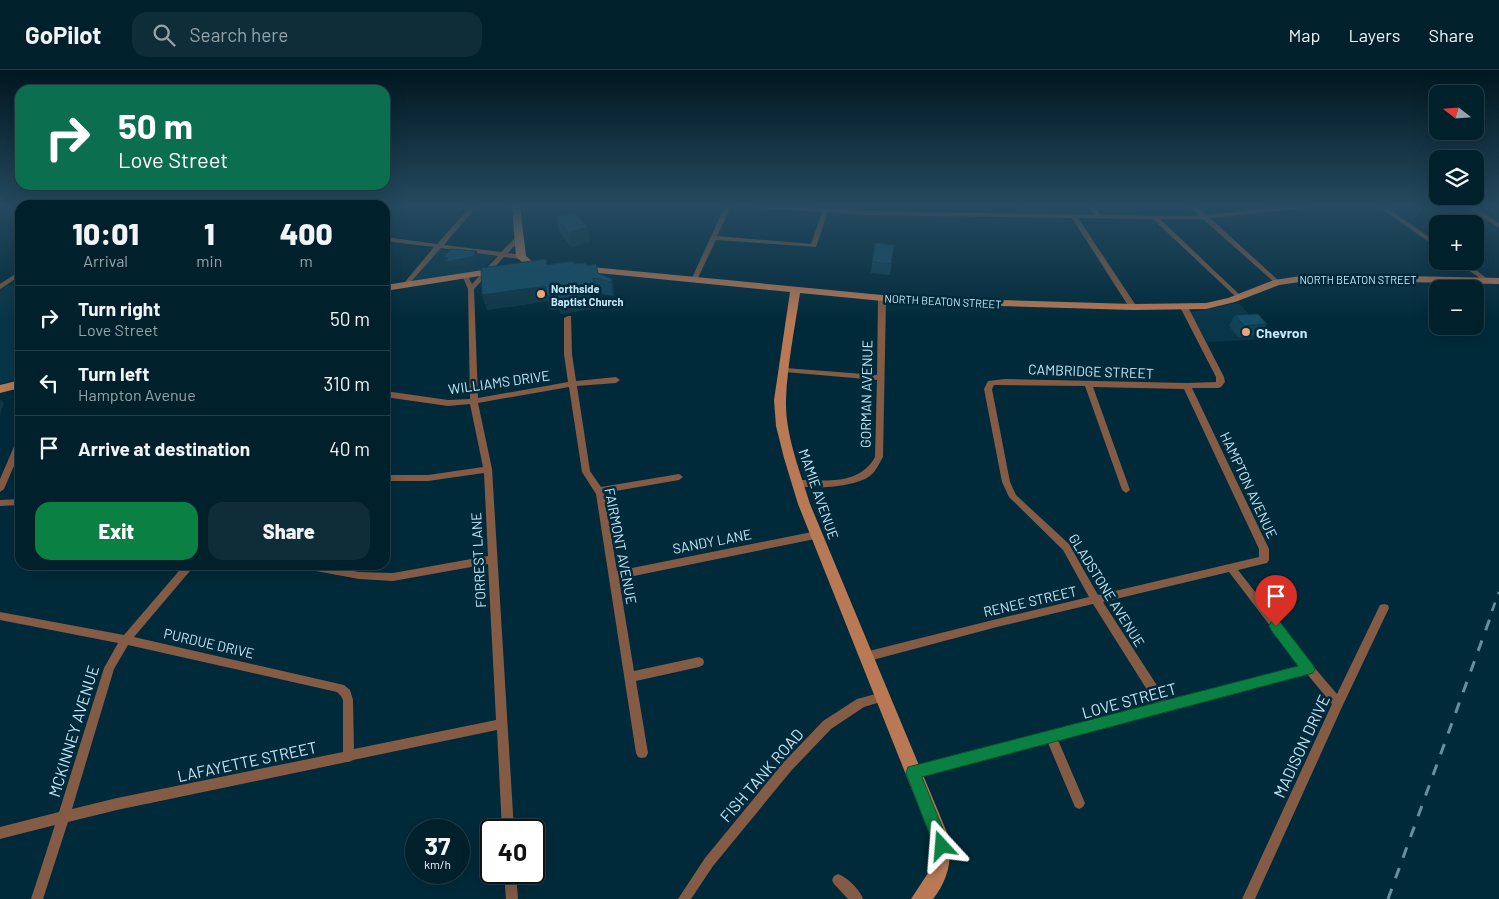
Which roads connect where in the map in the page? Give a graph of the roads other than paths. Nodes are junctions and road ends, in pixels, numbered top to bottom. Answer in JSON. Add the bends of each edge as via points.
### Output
{"nodes":[{"id":1,"x":423,"y":245,"type":"edge"},
{"id":2,"x":441,"y":245,"type":"edge"},
{"id":3,"x":512,"y":245,"type":"edge"},
{"id":4,"x":520,"y":245,"type":"edge"},
{"id":5,"x":710,"y":245,"type":"edge"},
{"id":6,"x":797,"y":245,"type":"edge"},
{"id":7,"x":814,"y":245,"type":"edge"},
{"id":8,"x":1093,"y":245,"type":"edge"},
{"id":9,"x":1183,"y":245,"type":"edge"},
{"id":10,"x":1236,"y":245,"type":"edge"},
{"id":11,"x":439,"y":247,"type":"junction"},
{"id":12,"x":503,"y":255,"type":"junction"},
{"id":13,"x":521,"y":257,"type":"junction"},
{"id":14,"x":572,"y":268,"type":"edge"},
{"id":15,"x":1472,"y":270,"type":"edge"},
{"id":16,"x":485,"y":272,"type":"junction"},
{"id":17,"x":465,"y":275,"type":"junction"},
{"id":18,"x":15,"y":276,"type":"edge"},
{"id":19,"x":694,"y":280,"type":"junction"},
{"id":20,"x":1486,"y":280,"type":"junction"},
{"id":21,"x":1499,"y":280,"type":"edge"},
{"id":22,"x":1277,"y":282,"type":"junction"},
{"id":23,"x":406,"y":284,"type":"junction"},
{"id":24,"x":0,"y":287,"type":"edge"},
{"id":25,"x":390,"y":287,"type":"edge"},
{"id":26,"x":472,"y":289,"type":"junction"},
{"id":27,"x":795,"y":290,"type":"junction"},
{"id":28,"x":1239,"y":297,"type":"junction"},
{"id":29,"x":882,"y":299,"type":"junction"},
{"id":30,"x":1133,"y":307,"type":"junction"},
{"id":31,"x":1184,"y":307,"type":"junction"},
{"id":32,"x":568,"y":318,"type":"dead end"},
{"id":33,"x":785,"y":370,"type":"junction"},
{"id":34,"x":879,"y":378,"type":"junction"},
{"id":35,"x":616,"y":380,"type":"dead end"},
{"id":36,"x":993,"y":383,"type":"joint"},
{"id":37,"x":574,"y":384,"type":"junction"},
{"id":38,"x":1088,"y":384,"type":"junction"},
{"id":39,"x":15,"y":385,"type":"edge"},
{"id":40,"x":1187,"y":386,"type":"junction"},
{"id":41,"x":0,"y":389,"type":"edge"},
{"id":42,"x":390,"y":395,"type":"edge"},
{"id":43,"x":473,"y":401,"type":"junction"},
{"id":44,"x":15,"y":454,"type":"edge"},
{"id":45,"x":488,"y":469,"type":"junction"},
{"id":46,"x":390,"y":478,"type":"edge"},
{"id":47,"x":679,"y":478,"type":"dead end"},
{"id":48,"x":797,"y":483,"type":"junction"},
{"id":49,"x":0,"y":488,"type":"edge"},
{"id":50,"x":1126,"y":490,"type":"dead end"},
{"id":51,"x":600,"y":491,"type":"junction"},
{"id":52,"x":15,"y":502,"type":"edge"},
{"id":53,"x":0,"y":504,"type":"edge"},
{"id":54,"x":817,"y":535,"type":"junction"},
{"id":55,"x":493,"y":559,"type":"junction"},
{"id":56,"x":1232,"y":568,"type":"junction"},
{"id":57,"x":186,"y":570,"type":"edge"},
{"id":58,"x":327,"y":570,"type":"edge"},
{"id":59,"x":614,"y":576,"type":"junction"},
{"id":60,"x":1096,"y":600,"type":"junction"},
{"id":61,"x":1384,"y":608,"type":"dead end"},
{"id":62,"x":0,"y":616,"type":"edge"},
{"id":63,"x":127,"y":640,"type":"junction"},
{"id":64,"x":866,"y":657,"type":"junction"},
{"id":65,"x":699,"y":662,"type":"dead end"},
{"id":66,"x":1308,"y":669,"type":"junction"},
{"id":67,"x":630,"y":677,"type":"junction"},
{"id":68,"x":883,"y":697,"type":"junction"},
{"id":69,"x":1338,"y":703,"type":"junction"},
{"id":70,"x":1165,"y":708,"type":"junction"},
{"id":71,"x":502,"y":724,"type":"junction"},
{"id":72,"x":1050,"y":738,"type":"junction"},
{"id":73,"x":642,"y":753,"type":"dead end"},
{"id":74,"x":349,"y":757,"type":"junction"},
{"id":75,"x":913,"y":773,"type":"junction"},
{"id":76,"x":1080,"y":803,"type":"dead end"},
{"id":77,"x":64,"y":817,"type":"junction"},
{"id":78,"x":507,"y":819,"type":"edge"},
{"id":79,"x":0,"y":833,"type":"edge"},
{"id":80,"x":838,"y":880,"type":"dead end"},
{"id":81,"x":511,"y":884,"type":"edge"},
{"id":82,"x":36,"y":899,"type":"edge"},
{"id":83,"x":512,"y":899,"type":"edge"},
{"id":84,"x":684,"y":899,"type":"edge"},
{"id":85,"x":857,"y":899,"type":"edge"},
{"id":86,"x":920,"y":899,"type":"edge"},
{"id":87,"x":1248,"y":899,"type":"edge"}],
"edges":[{"from":1,"to":11,"type":"street"},
{"from":2,"to":11,"type":"street"},
{"from":3,"to":12,"type":"street"},
{"from":4,"to":13,"type":"main road"},
{"from":5,"to":19,"type":"street"},
{"from":6,"to":7,"type":"street"},
{"from":8,"to":30,"type":"street"},
{"from":9,"to":28,"type":"street"},
{"from":10,"to":22,"type":"street"},
{"from":11,"to":12,"type":"street"},
{"from":11,"to":23,"type":"street"},
{"from":12,"to":13,"type":"street"},
{"from":12,"to":16,"type":"street"},
{"from":13,"to":16,"type":"main road","via":[[528,263],[554,267]]},
{"from":14,"to":19,"type":"main road","name":"NORTH BEATON STREET"},
{"from":15,"to":20,"type":"street"},
{"from":16,"to":17,"type":"main road"},
{"from":16,"to":26,"type":"street"},
{"from":17,"to":23,"type":"main road"},
{"from":17,"to":26,"type":"street","name":"FORREST LANE"},
{"from":18,"to":24,"type":"street"},
{"from":19,"to":27,"type":"main road","name":"NORTH BEATON STREET"},
{"from":20,"to":21,"type":"main road","name":"NORTH BEATON STREET"},
{"from":20,"to":22,"type":"main road","name":"NORTH BEATON STREET","via":[[1314,277]]},
{"from":22,"to":28,"type":"main road","name":"NORTH BEATON STREET"},
{"from":23,"to":25,"type":"main road"},
{"from":26,"to":43,"type":"street","name":"FORREST LANE"},
{"from":27,"to":29,"type":"main road","name":"NORTH BEATON STREET"},
{"from":27,"to":33,"type":"main road","name":"MAMIE AVENUE"},
{"from":28,"to":31,"type":"main road","name":"NORTH BEATON STREET","via":[[1217,304]]},
{"from":29,"to":30,"type":"main road","name":"NORTH BEATON STREET"},
{"from":29,"to":34,"type":"street","name":"GORMAN AVENUE"},
{"from":30,"to":31,"type":"main road","name":"NORTH BEATON STREET"},
{"from":31,"to":40,"type":"street","name":"CAMBRIDGE STREET","via":[[1222,382],[1213,387]]},
{"from":32,"to":37,"type":"street","name":"FAIRMONT AVENUE","via":[[568,354]]},
{"from":33,"to":34,"type":"street"},
{"from":33,"to":48,"type":"main road","name":"MAMIE AVENUE","via":[[780,414]]},
{"from":34,"to":48,"type":"street","name":"GORMAN AVENUE","via":[[879,457],[876,467],[842,483]]},
{"from":35,"to":37,"type":"street","name":"WILLIAMS DRIVE"},
{"from":36,"to":38,"type":"street","name":"CAMBRIDGE STREET"},
{"from":36,"to":60,"type":"street","name":"GLADSTONE AVENUE","via":[[988,390],[1006,482],[1014,496],[1066,547]]},
{"from":37,"to":43,"type":"street","name":"WILLIAMS DRIVE"},
{"from":37,"to":51,"type":"street","name":"FAIRMONT AVENUE","via":[[586,472]]},
{"from":38,"to":40,"type":"street","name":"CAMBRIDGE STREET"},
{"from":38,"to":50,"type":"street"},
{"from":39,"to":41,"type":"main road"},
{"from":40,"to":56,"type":"street","name":"HAMPTON AVENUE","via":[[1264,549],[1264,560]]},
{"from":42,"to":43,"type":"street","name":"WILLIAMS DRIVE","via":[[448,403]]},
{"from":43,"to":45,"type":"street","name":"FORREST LANE"},
{"from":44,"to":49,"type":"street"},
{"from":45,"to":46,"type":"street","via":[[428,478]]},
{"from":45,"to":55,"type":"street","name":"FORREST LANE"},
{"from":47,"to":51,"type":"street"},
{"from":48,"to":54,"type":"main road","name":"MAMIE AVENUE"},
{"from":51,"to":59,"type":"street","name":"FAIRMONT AVENUE"},
{"from":52,"to":53,"type":"street"},
{"from":54,"to":59,"type":"street","name":"SANDY LANE"},
{"from":54,"to":64,"type":"main road","name":"MAMIE AVENUE"},
{"from":55,"to":58,"type":"street","via":[[378,577]]},
{"from":55,"to":71,"type":"street","name":"FORREST LANE"},
{"from":56,"to":60,"type":"street","name":"RENEE STREET"},
{"from":56,"to":66,"type":"street"},
{"from":57,"to":63,"type":"street","name":"MCKINNEY AVENUE"},
{"from":59,"to":67,"type":"street","name":"FAIRMONT AVENUE"},
{"from":60,"to":64,"type":"street","name":"RENEE STREET"},
{"from":60,"to":70,"type":"street","name":"GLADSTONE AVENUE"},
{"from":61,"to":69,"type":"street","name":"MADISON DRIVE"},
{"from":62,"to":63,"type":"street","name":"PURDUE DRIVE"},
{"from":63,"to":74,"type":"street","name":"PURDUE DRIVE","via":[[340,688],[348,700]]},
{"from":63,"to":77,"type":"street","name":"MCKINNEY AVENUE","via":[[109,668]]},
{"from":64,"to":68,"type":"main road","name":"MAMIE AVENUE"},
{"from":65,"to":67,"type":"street"},
{"from":66,"to":69,"type":"street"},
{"from":66,"to":70,"type":"street","name":"LOVE STREET"},
{"from":67,"to":73,"type":"street","name":"FAIRMONT AVENUE"},
{"from":68,"to":75,"type":"main road","name":"MAMIE AVENUE"},
{"from":68,"to":84,"type":"street","name":"FISH TANK ROAD","via":[[861,703],[827,725],[787,767],[709,862]]},
{"from":69,"to":87,"type":"street","name":"MADISON DRIVE"},
{"from":70,"to":72,"type":"street","name":"LOVE STREET"},
{"from":71,"to":74,"type":"street","name":"LAFAYETTE STREET"},
{"from":71,"to":78,"type":"street","name":"FORREST LANE"},
{"from":72,"to":75,"type":"street","name":"LOVE STREET"},
{"from":72,"to":76,"type":"street"},
{"from":74,"to":77,"type":"street","name":"LAFAYETTE STREET"},
{"from":75,"to":86,"type":"main road","name":"MAMIE AVENUE","via":[[942,846],[937,880]]},
{"from":77,"to":79,"type":"street","name":"LAFAYETTE STREET"},
{"from":77,"to":82,"type":"street","name":"MCKINNEY AVENUE"},
{"from":80,"to":85,"type":"street"},
{"from":81,"to":83,"type":"street"}]}
